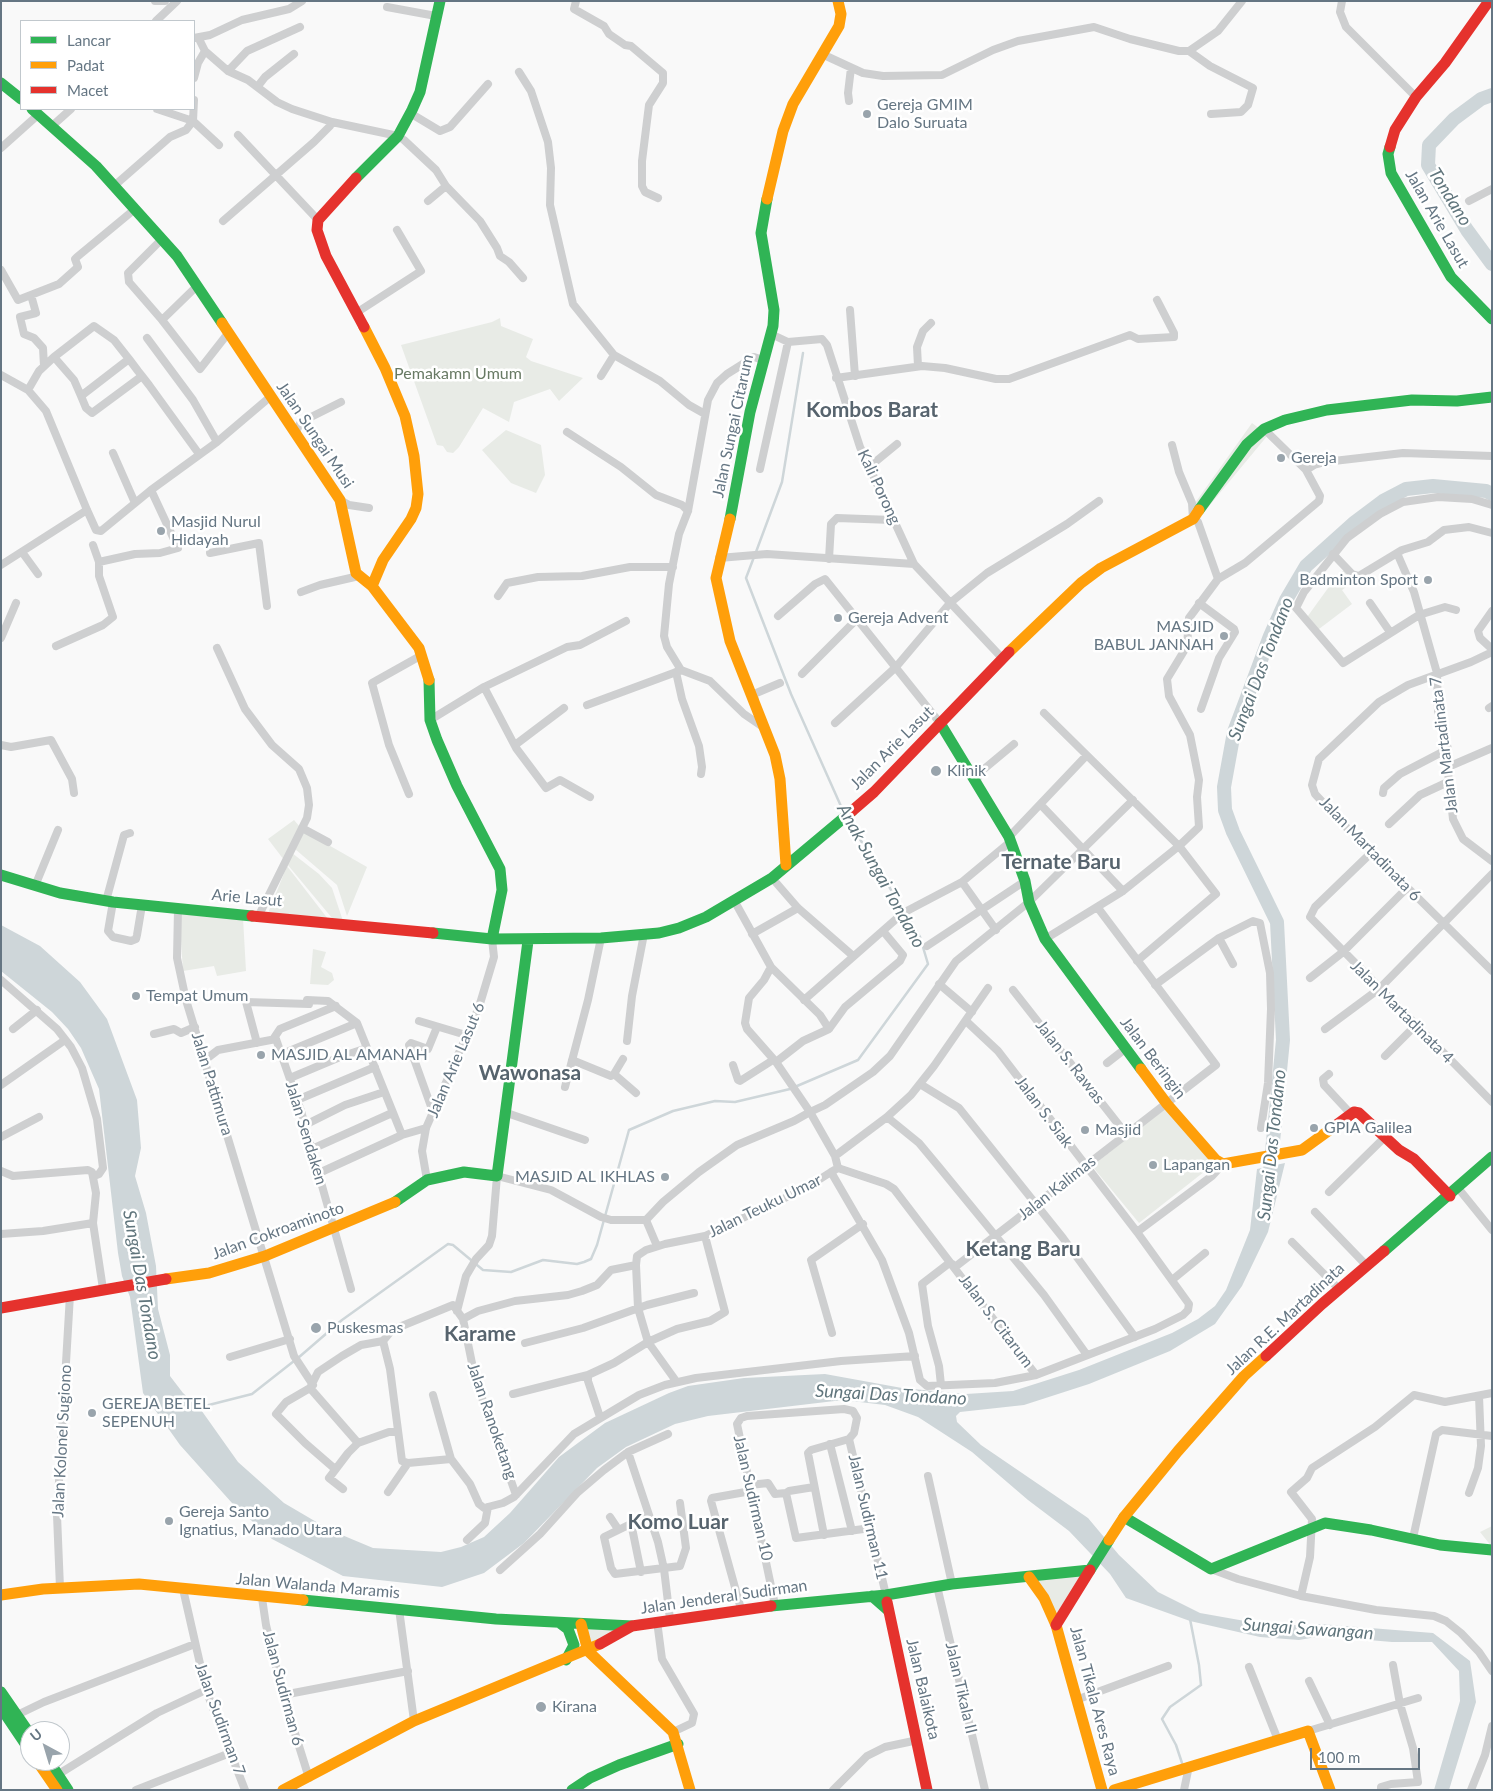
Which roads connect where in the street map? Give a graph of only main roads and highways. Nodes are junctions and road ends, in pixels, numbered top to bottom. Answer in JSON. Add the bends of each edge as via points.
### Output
{"nodes":[{"id":1,"x":440,"y":1,"type":"edge"},
{"id":2,"x":838,"y":1,"type":"edge"},
{"id":3,"x":1489,"y":1,"type":"edge"},
{"id":4,"x":1,"y":82,"type":"edge"},
{"id":5,"x":20,"y":98,"type":"edge"},
{"id":6,"x":36,"y":112,"type":"edge"},
{"id":7,"x":1492,"y":319,"type":"edge"},
{"id":8,"x":1492,"y":397,"type":"edge"},
{"id":9,"x":372,"y":586,"type":"junction"},
{"id":10,"x":940,"y":723,"type":"junction"},
{"id":11,"x":786,"y":865,"type":"junction"},
{"id":12,"x":1,"y":875,"type":"edge"},
{"id":13,"x":492,"y":939,"type":"junction"},
{"id":14,"x":528,"y":940,"type":"junction"},
{"id":15,"x":1492,"y":1157,"type":"edge"},
{"id":16,"x":1454,"y":1192,"type":"junction"},
{"id":17,"x":1,"y":1308,"type":"edge"},
{"id":18,"x":1122,"y":1521,"type":"junction"},
{"id":19,"x":1492,"y":1550,"type":"edge"},
{"id":20,"x":1091,"y":1568,"type":"junction"},
{"id":21,"x":1029,"y":1577,"type":"junction"},
{"id":22,"x":1,"y":1595,"type":"edge"},
{"id":23,"x":886,"y":1595,"type":"junction"},
{"id":24,"x":872,"y":1596,"type":"junction"},
{"id":25,"x":888,"y":1610,"type":"junction"},
{"id":26,"x":560,"y":1623,"type":"junction"},
{"id":27,"x":581,"y":1624,"type":"junction"},
{"id":28,"x":1056,"y":1625,"type":"junction"},
{"id":29,"x":632,"y":1626,"type":"junction"},
{"id":30,"x":588,"y":1651,"type":"junction"},
{"id":31,"x":566,"y":1660,"type":"junction"},
{"id":32,"x":1,"y":1692,"type":"edge"},
{"id":33,"x":1,"y":1708,"type":"edge"},
{"id":34,"x":21,"y":1721,"type":"edge"},
{"id":35,"x":20,"y":1736,"type":"edge"},
{"id":36,"x":678,"y":1744,"type":"junction"},
{"id":37,"x":46,"y":1771,"type":"edge"},
{"id":38,"x":55,"y":1781,"type":"edge"},
{"id":39,"x":68,"y":1790,"type":"edge"},
{"id":40,"x":283,"y":1790,"type":"edge"},
{"id":41,"x":572,"y":1790,"type":"edge"},
{"id":42,"x":690,"y":1790,"type":"edge"},
{"id":43,"x":927,"y":1790,"type":"edge"},
{"id":44,"x":1102,"y":1790,"type":"edge"},
{"id":45,"x":1114,"y":1790,"type":"edge"},
{"id":46,"x":1330,"y":1790,"type":"edge"}],
"edges":[{"from":1,"to":9,"type":"main road","via":[[420,92],[398,136],[318,220],[318,238],[385,368],[405,416],[414,456],[418,494],[411,520],[394,542]]},
{"from":2,"to":11,"type":"main road","name":"Jalan Sungai Citarum","via":[[839,26],[793,104],[783,131],[760,233],[774,310],[771,334],[750,412],[738,484],[716,578],[730,641],[775,754]]},
{"from":3,"to":7,"type":"main road","name":"Jalan Arie Lasut","via":[[1416,97],[1399,123],[1388,154],[1391,173],[1451,277]]},
{"from":4,"to":5,"type":"main road"},
{"from":6,"to":9,"type":"main road","name":"Jalan Sungai Musi","via":[[96,166],[162,238],[197,286],[340,500],[355,569]]},
{"from":8,"to":10,"type":"main road","name":"Jalan Arie Lasut","via":[[1458,401],[1412,400],[1327,410],[1285,420],[1264,429],[1220,477],[1193,519],[1101,568],[1080,584]]},
{"from":9,"to":13,"type":"main road","via":[[415,641],[422,655],[431,689],[430,720],[457,786],[500,869],[502,890]]},
{"from":10,"to":11,"type":"main road","name":"Jalan Arie Lasut","via":[[874,792]]},
{"from":10,"to":16,"type":"main road","name":"Jalan Beringin","via":[[1010,840],[1045,940],[1167,1104],[1209,1154],[1223,1164],[1302,1150],[1313,1145],[1350,1113],[1359,1114],[1384,1138]]},
{"from":11,"to":14,"type":"main road","name":"Jalan Arie Lasut","via":[[734,902],[680,928],[601,938]]},
{"from":12,"to":13,"type":"main road","name":"Arie Lasut","via":[[35,886],[110,901]]},
{"from":13,"to":14,"type":"main road","name":"Jalan Arie Lasut"},
{"from":14,"to":17,"type":"main road","name":"Jalan Cokroaminoto","via":[[497,1176],[464,1172],[427,1180],[390,1205],[265,1256],[209,1273]]},
{"from":15,"to":16,"type":"main road","name":"Jalan R.E. Martadinata"},
{"from":16,"to":18,"type":"main road","name":"Jalan R.E. Martadinata","via":[[1339,1289],[1244,1376]]},
{"from":18,"to":19,"type":"main road","via":[[1211,1569],[1313,1527],[1335,1523],[1440,1545]]},
{"from":18,"to":20,"type":"main road"},
{"from":20,"to":21,"type":"main road","name":"Jalan Jenderal Sudirman"},
{"from":20,"to":28,"type":"main road","name":"Jalan Tikala Ares Raya"},
{"from":21,"to":23,"type":"main road","name":"Jalan Jenderal Sudirman","via":[[952,1584]]},
{"from":21,"to":28,"type":"main road","via":[[1044,1598]]},
{"from":22,"to":26,"type":"main road","name":"Jalan Walanda Maramis","via":[[139,1584],[262,1598]]},
{"from":23,"to":24,"type":"main road","name":"Jalan Jenderal Sudirman"},
{"from":23,"to":25,"type":"main road","name":"Jalan Balaikota"},
{"from":24,"to":25,"type":"main road"},
{"from":24,"to":29,"type":"main road","name":"Jalan Jenderal Sudirman","via":[[741,1609]]},
{"from":25,"to":43,"type":"main road","name":"Jalan Balaikota"},
{"from":26,"to":27,"type":"main road","name":"Jalan Walanda Maramis"},
{"from":26,"to":31,"type":"main road","via":[[568,1629],[574,1645]]},
{"from":27,"to":29,"type":"main road","name":"Jalan Walanda Maramis"},
{"from":27,"to":30,"type":"main road"},
{"from":28,"to":44,"type":"main road","name":"Jalan Tikala Ares Raya"},
{"from":29,"to":30,"type":"main road","name":"Jalan Jenderal Sudirman"},
{"from":30,"to":31,"type":"main road","name":"Jalan Jenderal Sudirman"},
{"from":30,"to":36,"type":"main road","via":[[672,1732]]},
{"from":31,"to":40,"type":"main road","name":"Jalan Jenderal Sudirman","via":[[414,1721]]},
{"from":32,"to":34,"type":"main road"},
{"from":33,"to":35,"type":"main road"},
{"from":36,"to":41,"type":"main road","via":[[619,1765]]},
{"from":36,"to":42,"type":"main road"},
{"from":37,"to":38,"type":"main road"},
{"from":38,"to":39,"type":"main road"},
{"from":45,"to":46,"type":"main road","name":"Jalan Tikala Ares Raya","via":[[1308,1732]]}]}
